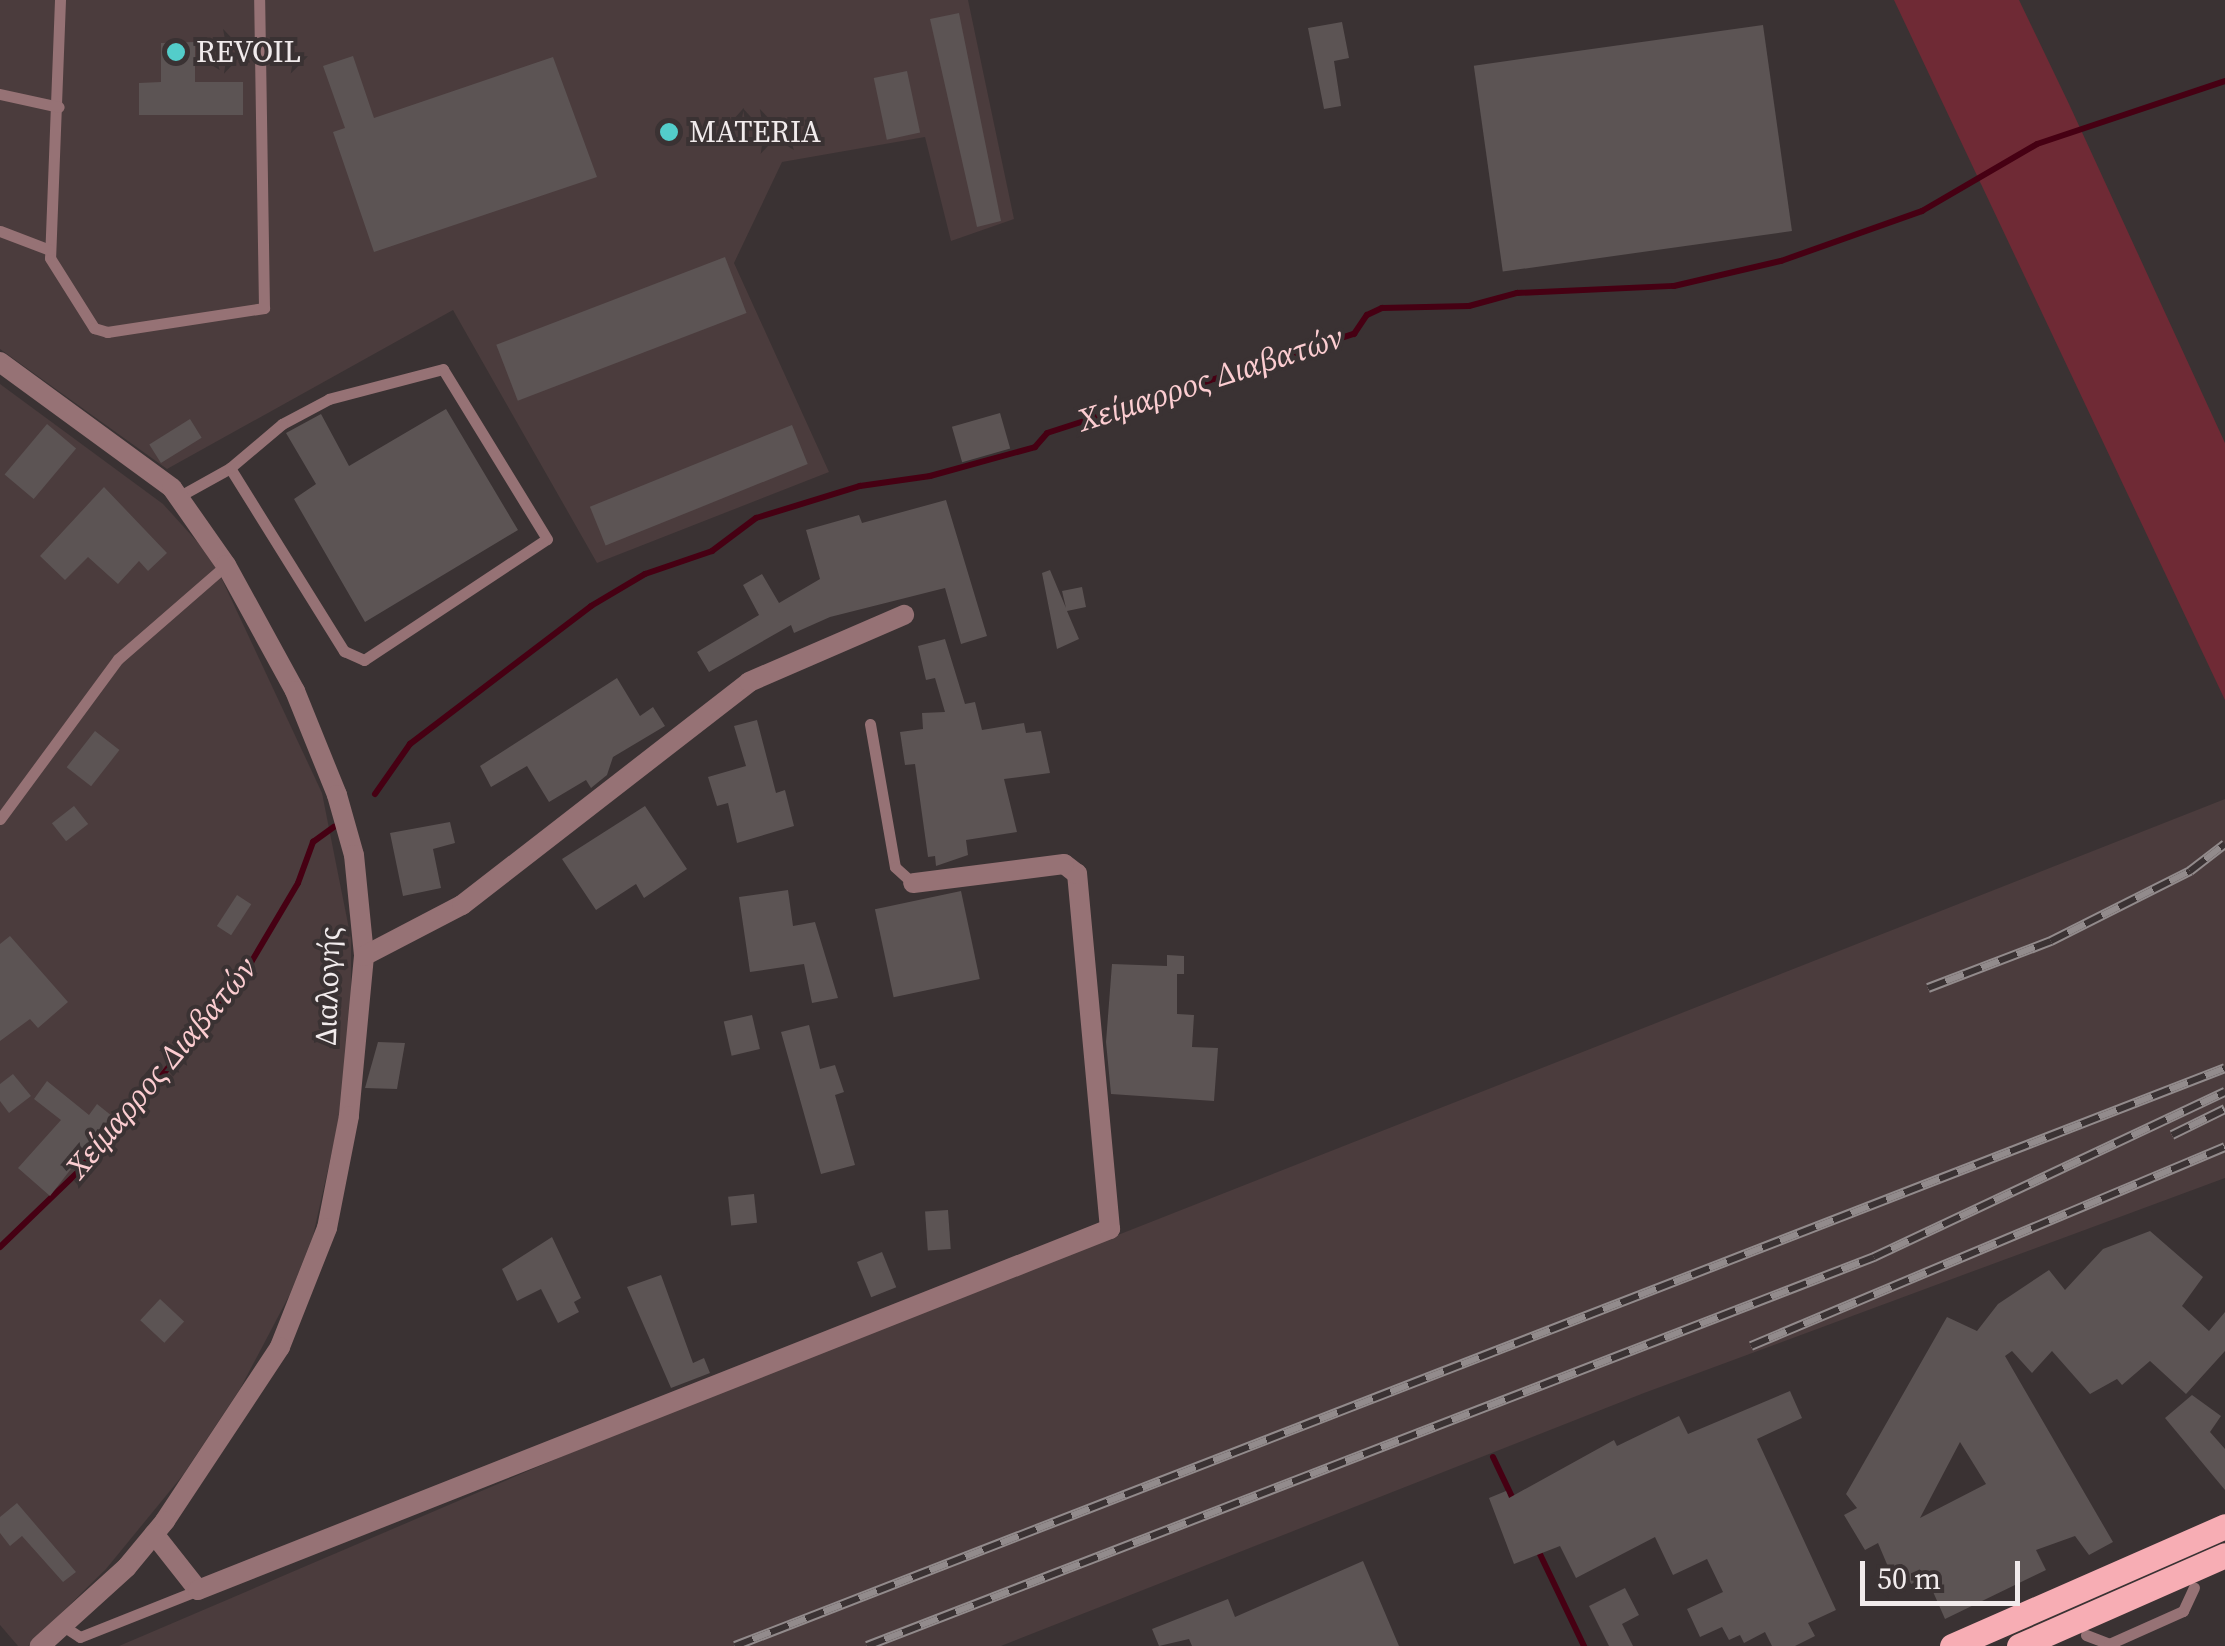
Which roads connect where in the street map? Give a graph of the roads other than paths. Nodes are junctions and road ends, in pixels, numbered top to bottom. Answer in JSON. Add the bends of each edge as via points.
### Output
{"nodes":[{"id":1,"x":60,"y":0,"type":"edge"},
{"id":2,"x":259,"y":0,"type":"edge"},
{"id":3,"x":0,"y":94,"type":"edge"},
{"id":4,"x":59,"y":107,"type":"junction"},
{"id":5,"x":0,"y":231,"type":"edge"},
{"id":6,"x":50,"y":250,"type":"junction"},
{"id":7,"x":0,"y":362,"type":"edge"},
{"id":8,"x":230,"y":468,"type":"junction"},
{"id":9,"x":178,"y":497,"type":"junction"},
{"id":10,"x":226,"y":565,"type":"junction"},
{"id":11,"x":904,"y":615,"type":"dead end"},
{"id":12,"x":870,"y":724,"type":"dead end"},
{"id":13,"x":0,"y":819,"type":"edge"},
{"id":14,"x":913,"y":883,"type":"joint"},
{"id":15,"x":364,"y":956,"type":"junction"},
{"id":16,"x":2225,"y":1526,"type":"edge"},
{"id":17,"x":154,"y":1534,"type":"junction"},
{"id":18,"x":2225,"y":1555,"type":"edge"},
{"id":19,"x":2194,"y":1588,"type":"dead end"},
{"id":20,"x":198,"y":1590,"type":"junction"},
{"id":21,"x":63,"y":1626,"type":"junction"},
{"id":22,"x":2086,"y":1635,"type":"dead end"},
{"id":23,"x":2026,"y":1645,"type":"edge"},
{"id":24,"x":40,"y":1646,"type":"edge"},
{"id":25,"x":1952,"y":1646,"type":"edge"}],
"edges":[{"from":1,"to":4,"type":"lane"},
{"from":2,"to":6,"type":"lane","via":[[264,308],[100,332]]},
{"from":3,"to":4,"type":"lane"},
{"from":4,"to":6,"type":"lane"},
{"from":5,"to":6,"type":"lane"},
{"from":7,"to":9,"type":"street","name":"Διαλογής","via":[[148,467]]},
{"from":8,"to":8,"type":"lane","via":[[354,658],[364,660],[547,539],[444,368],[330,398],[282,424]]},
{"from":8,"to":9,"type":"lane"},
{"from":9,"to":10,"type":"street","name":"Διαλογής"},
{"from":10,"to":13,"type":"lane","via":[[118,659]]},
{"from":10,"to":15,"type":"street","name":"Διαλογής","via":[[287,674],[337,795],[354,855]]},
{"from":11,"to":15,"type":"street","via":[[749,682],[462,905]]},
{"from":12,"to":14,"type":"lane","via":[[895,867]]},
{"from":14,"to":20,"type":"street","via":[[1064,864],[1077,874],[1110,1229]]},
{"from":15,"to":17,"type":"street","name":"Διαλογής","via":[[349,1116],[315,1265],[254,1394]]},
{"from":16,"to":25,"type":"main road"},
{"from":17,"to":20,"type":"street"},
{"from":17,"to":21,"type":"street","name":"Διαλογής"},
{"from":18,"to":23,"type":"main road"},
{"from":19,"to":22,"type":"lane","via":[[2183,1611],[2138,1631],[2108,1644]]},
{"from":20,"to":21,"type":"lane","via":[[80,1637]]},
{"from":21,"to":24,"type":"street","name":"Διαλογής"}]}
